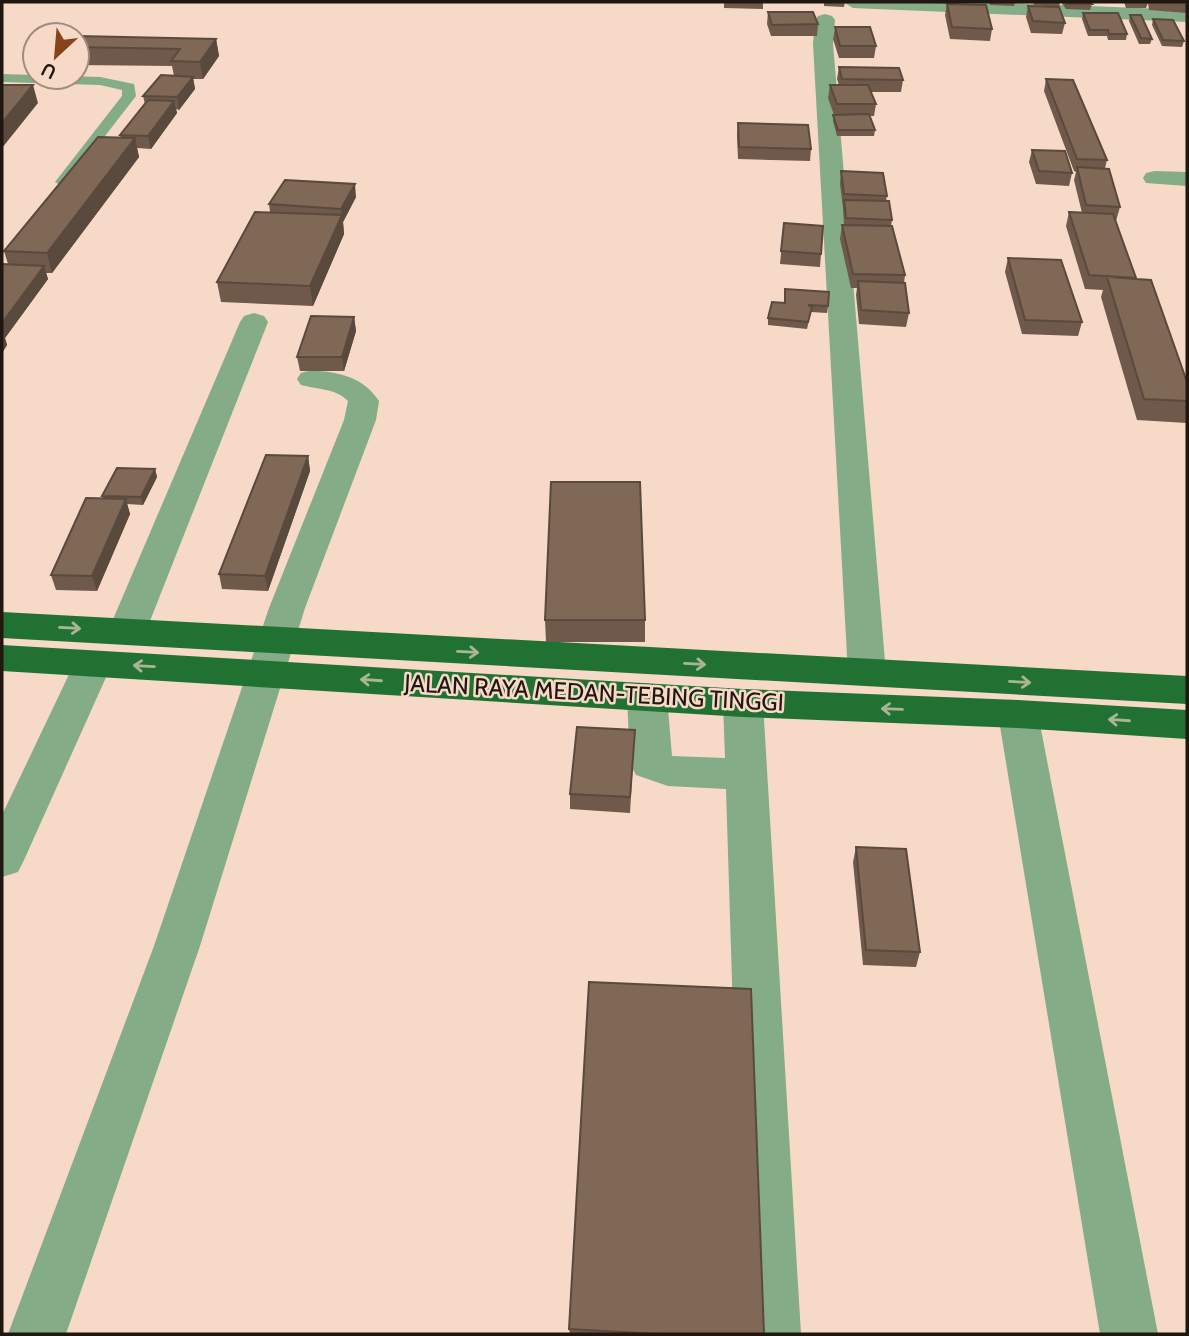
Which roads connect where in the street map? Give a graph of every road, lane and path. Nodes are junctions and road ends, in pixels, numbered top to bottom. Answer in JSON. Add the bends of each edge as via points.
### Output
{"nodes":[{"id":1,"x":853,"y":2,"type":"edge"},
{"id":2,"x":1187,"y":16,"type":"edge"},
{"id":3,"x":825,"y":20,"type":"dead end"},
{"id":4,"x":2,"y":78,"type":"edge"},
{"id":5,"x":1155,"y":178,"type":"dead end"},
{"id":6,"x":1187,"y":179,"type":"edge"},
{"id":7,"x":53,"y":194,"type":"edge"},
{"id":8,"x":254,"y":321,"type":"dead end"},
{"id":9,"x":312,"y":379,"type":"dead end"},
{"id":10,"x":2,"y":625,"type":"edge"},
{"id":11,"x":127,"y":631,"type":"junction"},
{"id":12,"x":270,"y":657,"type":"junction"},
{"id":13,"x":2,"y":659,"type":"edge"},
{"id":14,"x":93,"y":664,"type":"junction"},
{"id":15,"x":867,"y":673,"type":"junction"},
{"id":16,"x":1187,"y":691,"type":"edge"},
{"id":17,"x":963,"y":695,"type":"junction"},
{"id":18,"x":646,"y":697,"type":"junction"},
{"id":19,"x":743,"y":703,"type":"junction"},
{"id":20,"x":1018,"y":714,"type":"junction"},
{"id":21,"x":1187,"y":725,"type":"edge"},
{"id":22,"x":745,"y":774,"type":"junction"},
{"id":23,"x":2,"y":860,"type":"edge"},
{"id":24,"x":37,"y":1334,"type":"edge"},
{"id":25,"x":772,"y":1334,"type":"edge"},
{"id":26,"x":1129,"y":1334,"type":"edge"}],
"edges":[{"from":1,"to":2,"type":"street"},
{"from":3,"to":15,"type":"street","via":[[823,44]]},
{"from":4,"to":7,"type":"lane","via":[[100,80],[124,84],[131,91]]},
{"from":5,"to":6,"type":"street"},
{"from":8,"to":11,"type":"street"},
{"from":9,"to":12,"type":"street","via":[[344,383],[356,389],[364,401]]},
{"from":10,"to":11,"type":"highway","name":"JALAN RAYA MEDAN-TEBING TINGGI","one_way":true},
{"from":11,"to":12,"type":"highway","name":"JALAN RAYA MEDAN-TEBING TINGGI"},
{"from":12,"to":14,"type":"highway","name":"JALAN RAYA MEDAN-TEBING TINGGI","one_way":true},
{"from":12,"to":15,"type":"highway","name":"JALAN RAYA MEDAN-TEBING TINGGI","one_way":true},
{"from":18,"to":12,"type":"highway","name":"JALAN RAYA MEDAN-TEBING TINGGI","one_way":true},
{"from":12,"to":24,"type":"street","via":[[177,946]]},
{"from":13,"to":14,"type":"highway","name":"JALAN RAYA MEDAN-TEBING TINGGI"},
{"from":14,"to":23,"type":"street"},
{"from":15,"to":17,"type":"highway","name":"JALAN RAYA MEDAN-TEBING TINGGI"},
{"from":17,"to":16,"type":"highway","name":"JALAN RAYA MEDAN-TEBING TINGGI","one_way":true},
{"from":17,"to":19,"type":"highway","name":"JALAN RAYA MEDAN-TEBING TINGGI","one_way":true},
{"from":17,"to":20,"type":"highway","name":"JALAN RAYA MEDAN-TEBING TINGGI"},
{"from":18,"to":19,"type":"highway","name":"JALAN RAYA MEDAN-TEBING TINGGI"},
{"from":18,"to":22,"type":"street","via":[[651,764],[668,771]]},
{"from":19,"to":22,"type":"street"},
{"from":21,"to":20,"type":"highway","name":"JALAN RAYA MEDAN-TEBING TINGGI","one_way":true},
{"from":20,"to":26,"type":"street"},
{"from":22,"to":25,"type":"street"}]}
